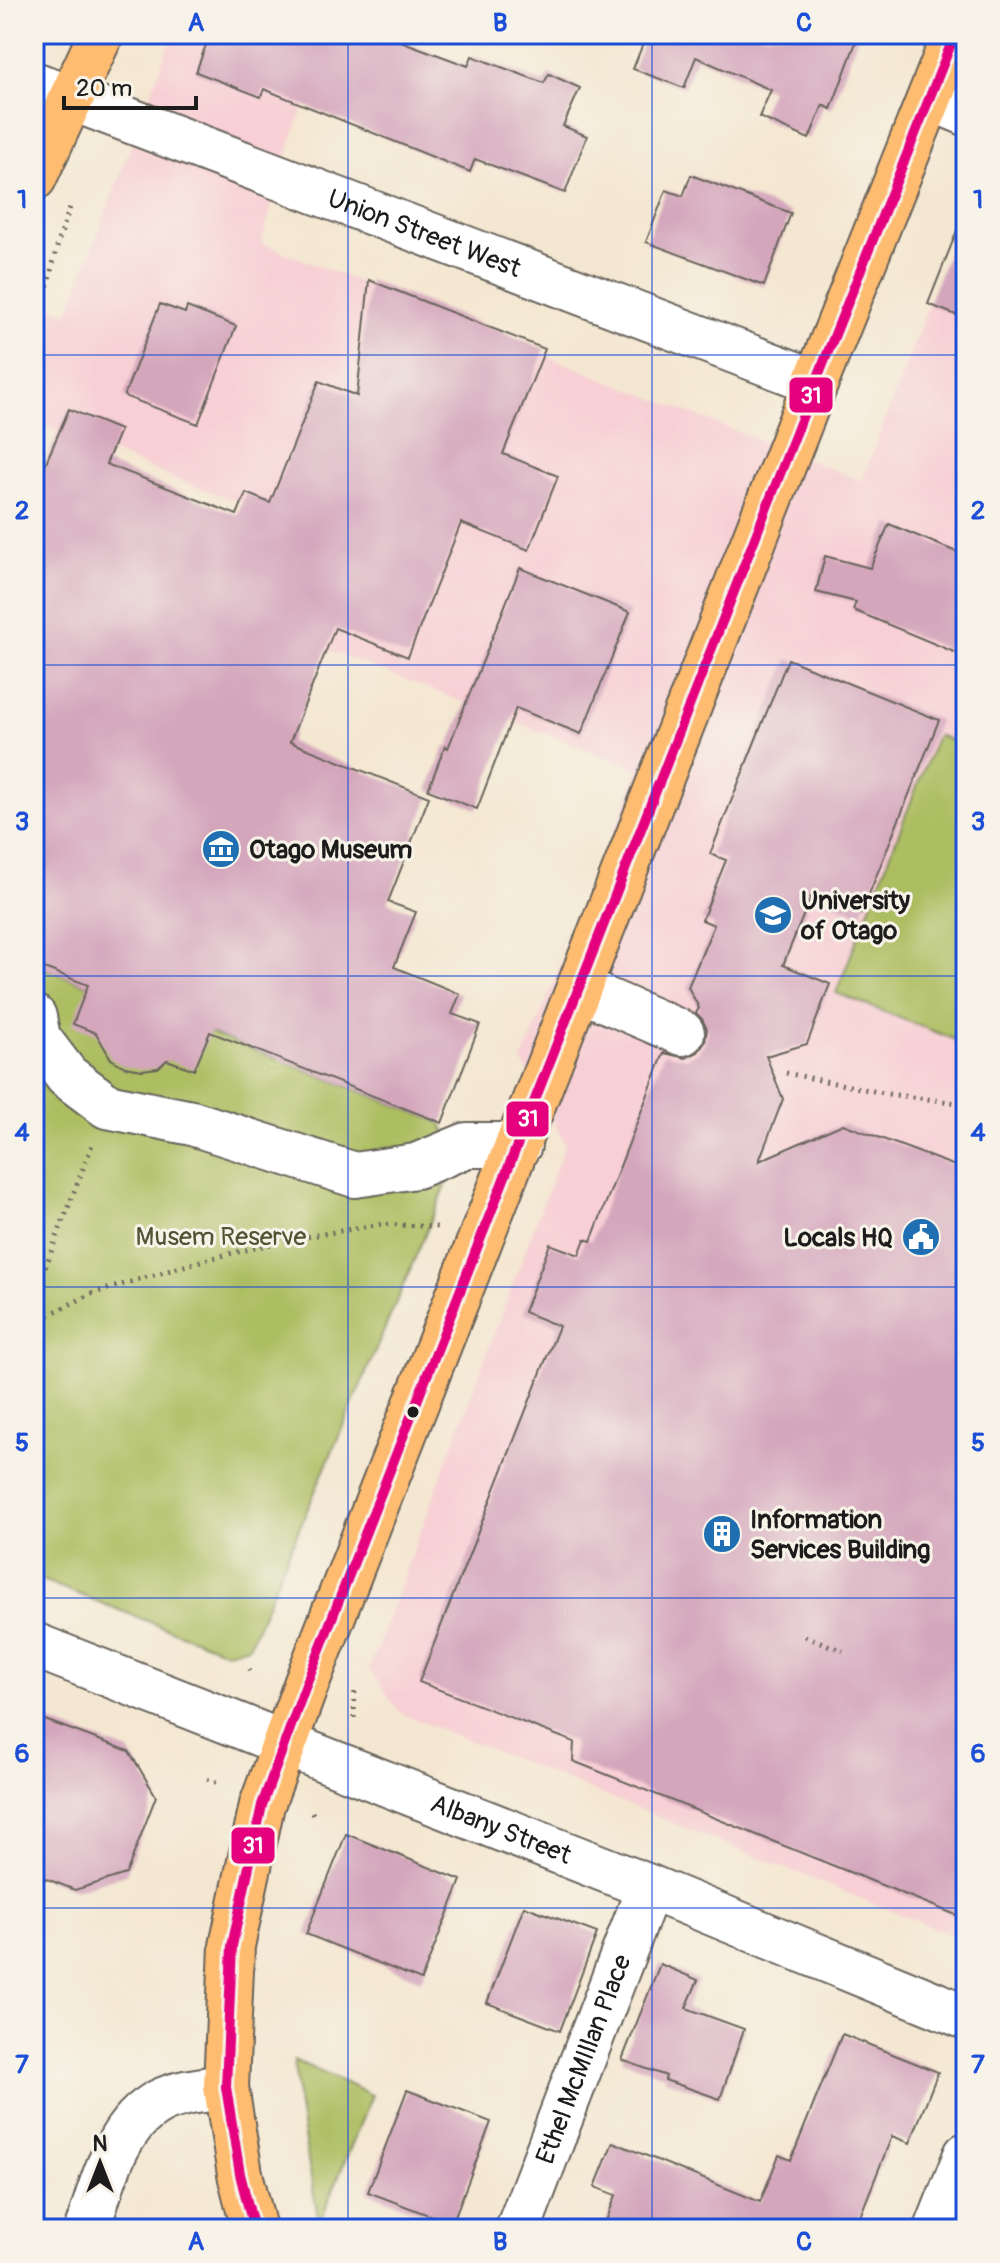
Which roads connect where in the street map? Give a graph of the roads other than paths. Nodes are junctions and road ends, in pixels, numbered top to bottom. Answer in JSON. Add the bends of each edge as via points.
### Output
{"nodes":[{"id":1,"x":101,"y":34,"type":"edge"},
{"id":2,"x":955,"y":34,"type":"edge"},
{"id":3,"x":52,"y":91,"type":"edge"},
{"id":4,"x":948,"y":106,"type":"edge"},
{"id":5,"x":34,"y":178,"type":"edge"},
{"id":6,"x":816,"y":382,"type":"junction"},
{"id":7,"x":580,"y":989,"type":"junction"},
{"id":8,"x":34,"y":1017,"type":"edge"},
{"id":9,"x":682,"y":1033,"type":"dead end"},
{"id":10,"x":519,"y":1145,"type":"junction"},
{"id":11,"x":34,"y":1645,"type":"edge"},
{"id":12,"x":283,"y":1744,"type":"junction"},
{"id":13,"x":649,"y":1887,"type":"junction"},
{"id":14,"x":966,"y":2017,"type":"edge"},
{"id":15,"x":226,"y":2087,"type":"junction"},
{"id":16,"x":966,"y":2155,"type":"edge"},
{"id":17,"x":87,"y":2229,"type":"edge"},
{"id":18,"x":254,"y":2229,"type":"edge"},
{"id":19,"x":518,"y":2229,"type":"edge"},
{"id":20,"x":937,"y":2229,"type":"edge"}],
"edges":[{"from":1,"to":3,"type":"highway"},
{"from":2,"to":4,"type":"highway"},
{"from":3,"to":5,"type":"highway"},
{"from":3,"to":6,"type":"street","name":"Union Street West"},
{"from":4,"to":6,"type":"highway"},
{"from":6,"to":7,"type":"highway"},
{"from":7,"to":9,"type":"street"},
{"from":7,"to":10,"type":"highway"},
{"from":8,"to":10,"type":"street","via":[[38,1038],[67,1076],[107,1106],[192,1123],[355,1175],[416,1166],[467,1145]]},
{"from":10,"to":12,"type":"highway"},
{"from":11,"to":12,"type":"street","name":"Albany Street"},
{"from":12,"to":13,"type":"street","name":"Albany Street"},
{"from":12,"to":15,"type":"highway","via":[[260,1812],[232,1946]]},
{"from":13,"to":14,"type":"street","name":"Albany Street"},
{"from":13,"to":19,"type":"street","name":"Ethel McMIllan Place"},
{"from":15,"to":17,"type":"street","via":[[162,2101],[129,2125]]},
{"from":15,"to":18,"type":"highway"},
{"from":16,"to":20,"type":"street"}]}
